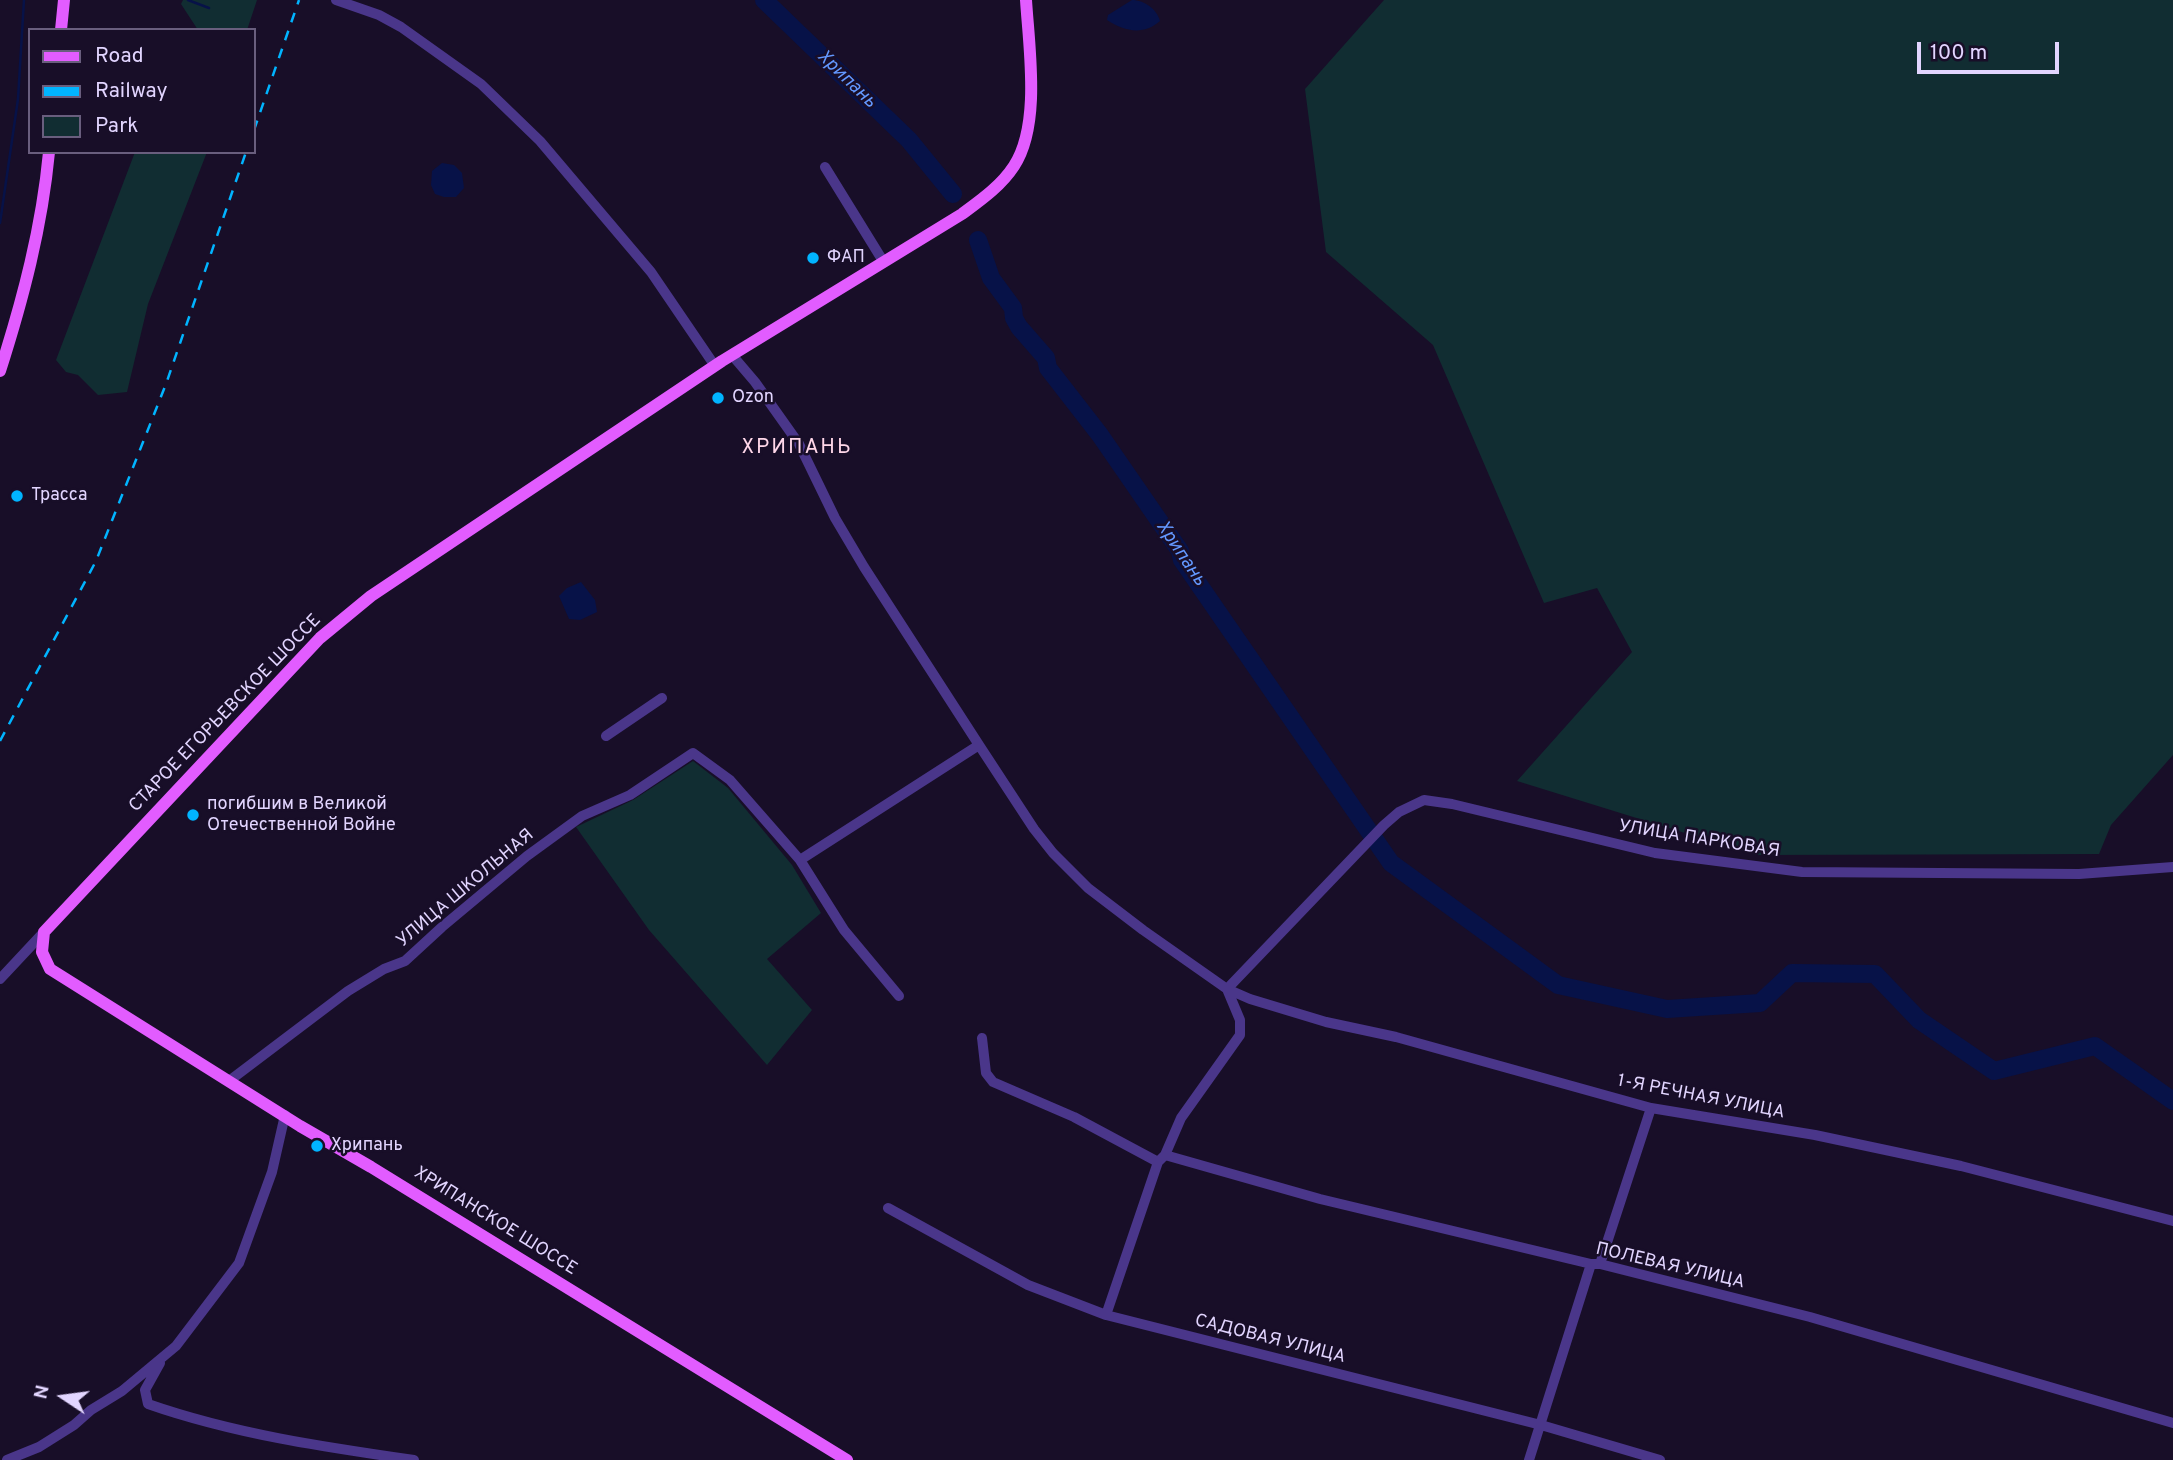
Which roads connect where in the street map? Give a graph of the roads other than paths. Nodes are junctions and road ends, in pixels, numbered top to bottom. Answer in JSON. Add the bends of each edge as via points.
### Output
{"nodes":[{"id":1,"x":64,"y":0,"type":"edge"},
{"id":2,"x":337,"y":0,"type":"edge"},
{"id":3,"x":1026,"y":0,"type":"edge"},
{"id":4,"x":61,"y":28,"type":"edge"},
{"id":5,"x":49,"y":154,"type":"edge"},
{"id":6,"x":825,"y":167,"type":"dead end"},
{"id":7,"x":883,"y":261,"type":"junction"},
{"id":8,"x":732,"y":355,"type":"junction"},
{"id":9,"x":715,"y":366,"type":"junction"},
{"id":10,"x":0,"y":371,"type":"edge"},
{"id":11,"x":662,"y":698,"type":"dead end"},
{"id":12,"x":606,"y":736,"type":"dead end"},
{"id":13,"x":979,"y":745,"type":"junction"},
{"id":14,"x":800,"y":860,"type":"junction"},
{"id":15,"x":2173,"y":867,"type":"edge"},
{"id":16,"x":44,"y":932,"type":"junction"},
{"id":17,"x":0,"y":979,"type":"edge"},
{"id":18,"x":1227,"y":989,"type":"junction"},
{"id":19,"x":899,"y":996,"type":"dead end"},
{"id":20,"x":982,"y":1038,"type":"dead end"},
{"id":21,"x":229,"y":1081,"type":"junction"},
{"id":22,"x":1651,"y":1108,"type":"junction"},
{"id":23,"x":285,"y":1115,"type":"junction"},
{"id":24,"x":1162,"y":1159,"type":"junction"},
{"id":25,"x":888,"y":1208,"type":"dead end"},
{"id":26,"x":2173,"y":1221,"type":"edge"},
{"id":27,"x":1595,"y":1264,"type":"junction"},
{"id":28,"x":1106,"y":1315,"type":"junction"},
{"id":29,"x":164,"y":1356,"type":"junction"},
{"id":30,"x":2173,"y":1423,"type":"edge"},
{"id":31,"x":1541,"y":1425,"type":"junction"},
{"id":32,"x":39,"y":1447,"type":"junction"},
{"id":33,"x":7,"y":1460,"type":"edge"},
{"id":34,"x":35,"y":1460,"type":"edge"},
{"id":35,"x":414,"y":1460,"type":"edge"},
{"id":36,"x":847,"y":1460,"type":"edge"},
{"id":37,"x":1529,"y":1460,"type":"edge"},
{"id":38,"x":1660,"y":1460,"type":"edge"}],
"edges":[{"from":1,"to":4,"type":"main road"},
{"from":2,"to":9,"type":"street","via":[[401,27],[481,84],[540,141],[651,272]]},
{"from":3,"to":7,"type":"main road","name":"СТАРОЕ ЕГОРЬЕВСКОЕ ШОССЕ","via":[[1031,99],[1027,138],[1014,167],[994,190],[962,214]]},
{"from":5,"to":10,"type":"main road","via":[[35,249]]},
{"from":6,"to":7,"type":"street"},
{"from":7,"to":8,"type":"main road","name":"СТАРОЕ ЕГОРЬЕВСКОЕ ШОССЕ"},
{"from":8,"to":9,"type":"main road","name":"СТАРОЕ ЕГОРЬЕВСКОЕ ШОССЕ"},
{"from":8,"to":13,"type":"street","name":"1-Я РЕЧНАЯ УЛИЦА","via":[[799,444],[835,519]]},
{"from":9,"to":16,"type":"main road","name":"СТАРОЕ ЕГОРЬЕВСКОЕ ШОССЕ","via":[[346,615]]},
{"from":11,"to":12,"type":"street"},
{"from":13,"to":14,"type":"street"},
{"from":13,"to":18,"type":"street","name":"1-Я РЕЧНАЯ УЛИЦА","via":[[1053,853],[1088,888]]},
{"from":14,"to":19,"type":"street","via":[[844,930]]},
{"from":14,"to":21,"type":"street","name":"УЛИЦА ШКОЛЬНАЯ","via":[[730,780],[693,753],[630,794],[582,816],[527,856],[405,961],[348,991]]},
{"from":15,"to":18,"type":"street","name":"УЛИЦА ПАРКОВАЯ","via":[[2079,874],[1826,874],[1655,853],[1424,800],[1398,812],[1384,825]]},
{"from":16,"to":17,"type":"street","name":"СТАРОЕ ЕГОРЬЕВСКОЕ ШОССЕ"},
{"from":16,"to":21,"type":"main road","name":"ХРИПАНСКОЕ ШОССЕ","via":[[42,952],[50,969]]},
{"from":18,"to":22,"type":"street","name":"1-Я РЕЧНАЯ УЛИЦА","via":[[1326,1022]]},
{"from":18,"to":24,"type":"street","via":[[1240,1020],[1240,1035],[1181,1118]]},
{"from":20,"to":24,"type":"street","name":"ПОЛЕВАЯ УЛИЦА","via":[[986,1073],[993,1082]]},
{"from":21,"to":23,"type":"main road","name":"ХРИПАНСКОЕ ШОССЕ"},
{"from":22,"to":26,"type":"street","name":"1-Я РЕЧНАЯ УЛИЦА","via":[[1815,1135],[1961,1166]]},
{"from":22,"to":27,"type":"street"},
{"from":23,"to":29,"type":"street","via":[[272,1171],[239,1263]]},
{"from":23,"to":36,"type":"main road","name":"ХРИПАНСКОЕ ШОССЕ"},
{"from":24,"to":27,"type":"street","name":"ПОЛЕВАЯ УЛИЦА"},
{"from":24,"to":28,"type":"street"},
{"from":25,"to":28,"type":"street","name":"САДОВАЯ УЛИЦА","via":[[1028,1285]]},
{"from":27,"to":30,"type":"street","name":"ПОЛЕВАЯ УЛИЦА","via":[[1810,1317]]},
{"from":27,"to":31,"type":"street"},
{"from":28,"to":31,"type":"street","name":"САДОВАЯ УЛИЦА"},
{"from":29,"to":32,"type":"street","via":[[122,1391]]},
{"from":29,"to":35,"type":"street","via":[[145,1390],[148,1404],[247,1432]]},
{"from":31,"to":37,"type":"street"},
{"from":31,"to":38,"type":"street","name":"САДОВАЯ УЛИЦА"},
{"from":32,"to":33,"type":"street"},
{"from":32,"to":34,"type":"street"}]}
